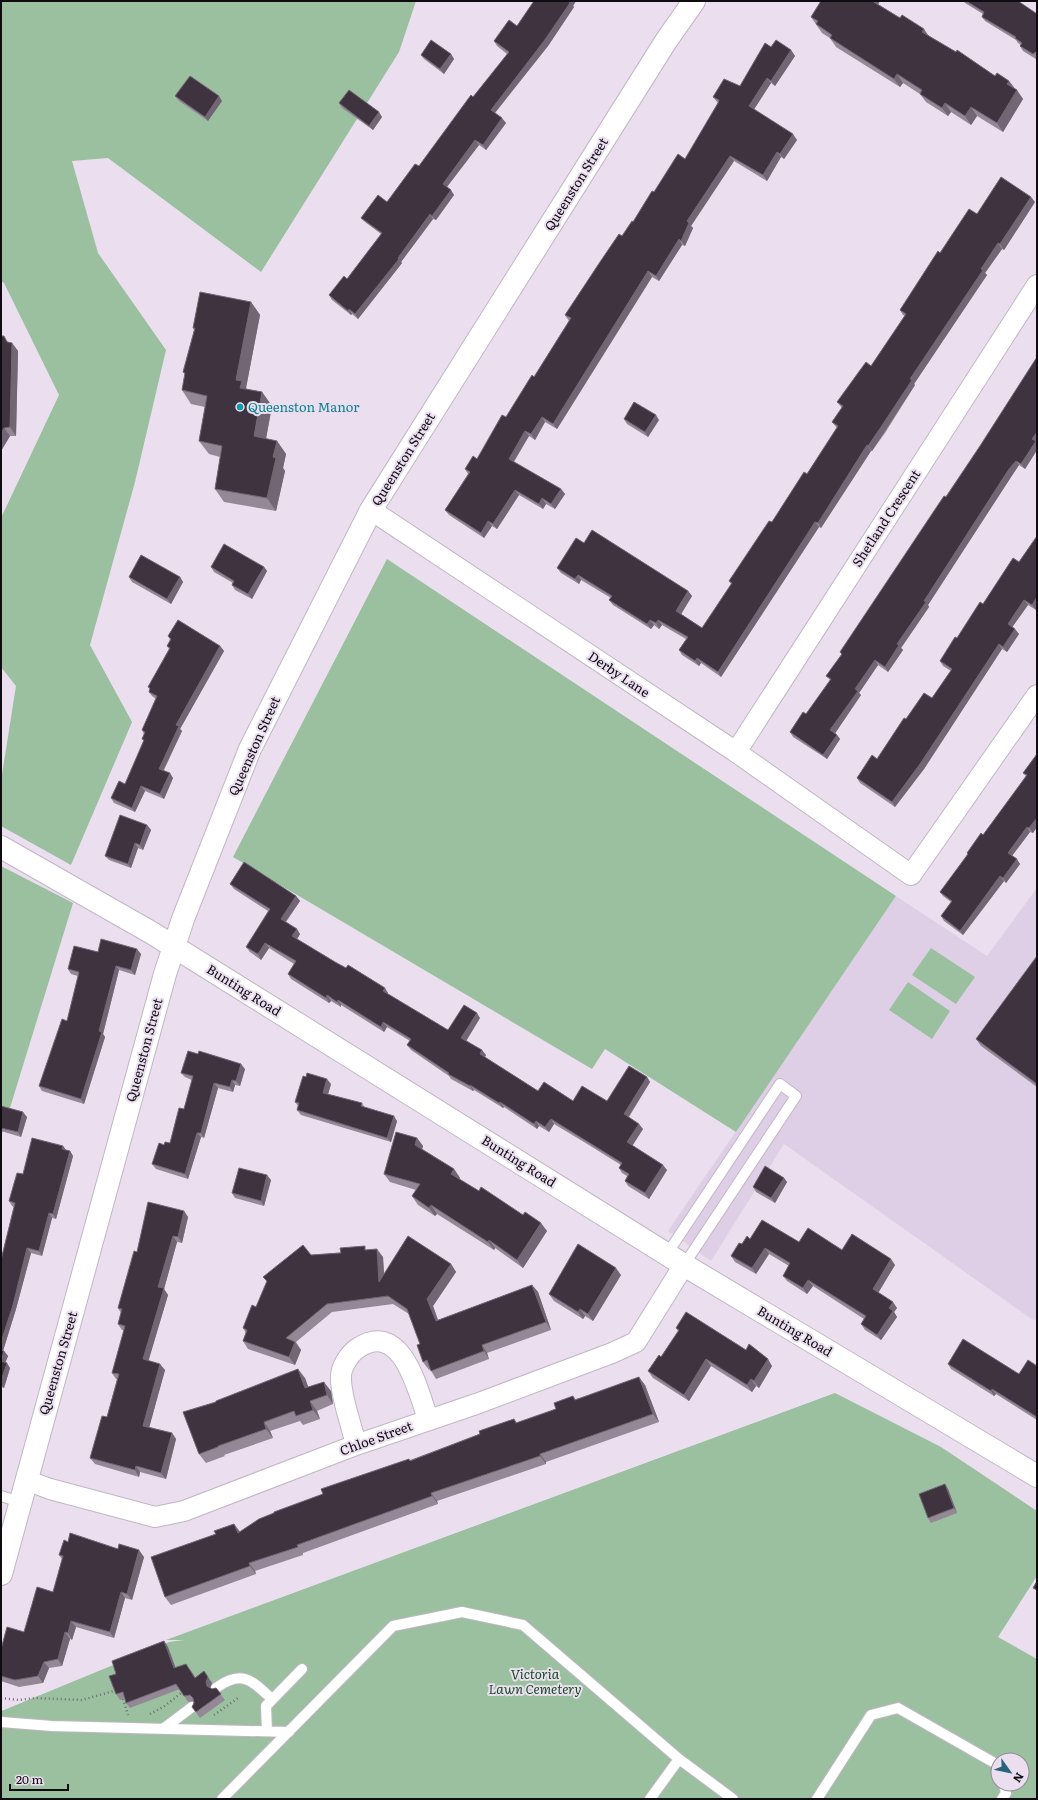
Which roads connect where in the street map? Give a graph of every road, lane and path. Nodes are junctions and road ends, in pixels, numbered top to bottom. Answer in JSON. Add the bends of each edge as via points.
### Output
{"nodes":[{"id":1,"x":686,"y":1,"type":"edge"},
{"id":2,"x":694,"y":1,"type":"edge"},
{"id":3,"x":666,"y":41,"type":"junction"},
{"id":4,"x":1037,"y":285,"type":"edge"},
{"id":5,"x":371,"y":510,"type":"junction"},
{"id":6,"x":1037,"y":695,"type":"edge"},
{"id":7,"x":736,"y":752,"type":"junction"},
{"id":8,"x":1,"y":847,"type":"edge"},
{"id":9,"x":174,"y":946,"type":"junction"},
{"id":10,"x":675,"y":1259,"type":"junction"},
{"id":11,"x":428,"y":1419,"type":"junction"},
{"id":12,"x":356,"y":1445,"type":"junction"},
{"id":13,"x":1037,"y":1476,"type":"edge"},
{"id":14,"x":26,"y":1480,"type":"junction"},
{"id":15,"x":10,"y":1499,"type":"edge"},
{"id":16,"x":1,"y":1574,"type":"edge"},
{"id":17,"x":302,"y":1669,"type":"dead end"},
{"id":18,"x":216,"y":1688,"type":"edge"},
{"id":19,"x":116,"y":1690,"type":"edge"},
{"id":20,"x":185,"y":1691,"type":"edge"},
{"id":21,"x":1,"y":1698,"type":"edge"},
{"id":22,"x":238,"y":1698,"type":"dead end"},
{"id":23,"x":123,"y":1699,"type":"edge"},
{"id":24,"x":272,"y":1699,"type":"junction"},
{"id":25,"x":192,"y":1707,"type":"edge"},
{"id":26,"x":144,"y":1715,"type":"dead end"},
{"id":27,"x":133,"y":1716,"type":"dead end"},
{"id":28,"x":207,"y":1719,"type":"dead end"},
{"id":29,"x":1,"y":1722,"type":"edge"},
{"id":30,"x":163,"y":1729,"type":"junction"},
{"id":31,"x":266,"y":1731,"type":"junction"},
{"id":32,"x":289,"y":1732,"type":"junction"},
{"id":33,"x":679,"y":1759,"type":"junction"},
{"id":34,"x":990,"y":1760,"type":"edge"},
{"id":35,"x":222,"y":1799,"type":"edge"},
{"id":36,"x":650,"y":1799,"type":"edge"},
{"id":37,"x":733,"y":1799,"type":"edge"},
{"id":38,"x":817,"y":1799,"type":"edge"}],
"edges":[{"from":1,"to":3,"type":"main road"},
{"from":2,"to":3,"type":"main road","name":"Queenston Street"},
{"from":3,"to":5,"type":"main road","name":"Queenston Street"},
{"from":4,"to":7,"type":"street","name":"Shetland Crescent"},
{"from":5,"to":7,"type":"street","name":"Derby Lane"},
{"from":5,"to":9,"type":"main road","name":"Queenston Street","via":[[250,749]]},
{"from":6,"to":7,"type":"street","name":"Derby Lane","via":[[911,874]]},
{"from":8,"to":9,"type":"main road","name":"Bunting Road"},
{"from":9,"to":10,"type":"main road","name":"Bunting Road"},
{"from":9,"to":14,"type":"main road","name":"Queenston Street"},
{"from":10,"to":10,"type":"lane","via":[[796,1096],[780,1084]]},
{"from":10,"to":11,"type":"street","name":"Chloe Street","via":[[636,1342],[479,1403]]},
{"from":10,"to":13,"type":"main road","name":"Bunting Road"},
{"from":11,"to":12,"type":"street","name":"Chloe Street"},
{"from":11,"to":12,"type":"street","via":[[409,1365],[401,1354],[383,1342],[368,1343],[347,1359],[341,1378]]},
{"from":12,"to":14,"type":"street","name":"Chloe Street","via":[[184,1511],[155,1517],[50,1489]]},
{"from":14,"to":15,"type":"main road","name":"Queenston Street"},
{"from":15,"to":16,"type":"main road","name":"Queenston Street"},
{"from":17,"to":24,"type":"lane"},
{"from":18,"to":24,"type":"lane","via":[[228,1680],[241,1678],[253,1682]]},
{"from":19,"to":21,"type":"path","via":[[82,1700]]},
{"from":20,"to":26,"type":"path","via":[[163,1707]]},
{"from":22,"to":28,"type":"path"},
{"from":23,"to":27,"type":"path","via":[[129,1716]]},
{"from":24,"to":31,"type":"lane","via":[[266,1706]]},
{"from":25,"to":30,"type":"lane"},
{"from":29,"to":30,"type":"lane"},
{"from":30,"to":31,"type":"lane"},
{"from":31,"to":32,"type":"lane"},
{"from":32,"to":33,"type":"lane","via":[[392,1626],[462,1612],[523,1625]]},
{"from":32,"to":35,"type":"lane"},
{"from":33,"to":36,"type":"lane"},
{"from":33,"to":37,"type":"lane"},
{"from":34,"to":38,"type":"lane","via":[[898,1708],[871,1715]]}]}
